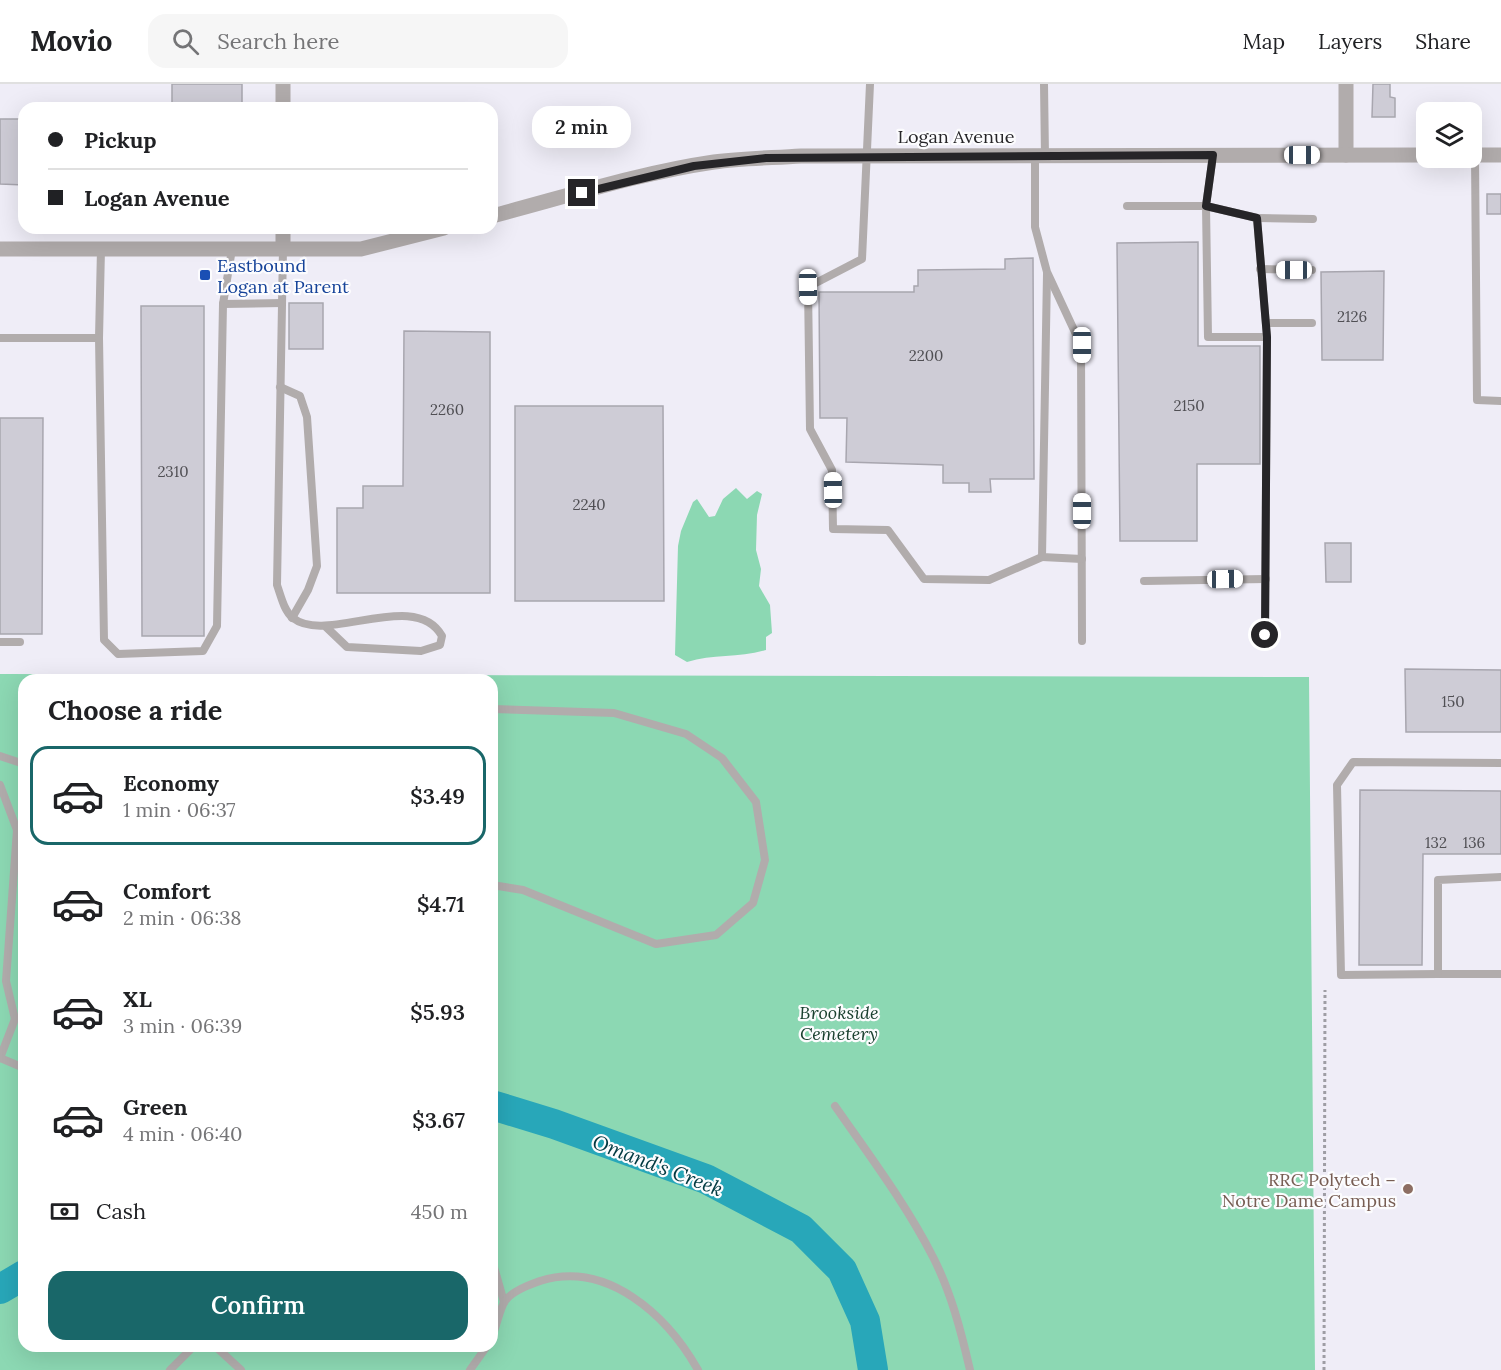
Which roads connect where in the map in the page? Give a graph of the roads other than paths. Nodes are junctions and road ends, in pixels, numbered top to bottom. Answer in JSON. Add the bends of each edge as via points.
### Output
{"nodes":[{"id":1,"x":283,"y":84,"type":"edge"},
{"id":2,"x":870,"y":84,"type":"edge"},
{"id":3,"x":1044,"y":84,"type":"edge"},
{"id":4,"x":1346,"y":84,"type":"edge"},
{"id":5,"x":283,"y":102,"type":"edge"},
{"id":6,"x":1213,"y":155,"type":"junction"},
{"id":7,"x":1346,"y":155,"type":"junction"},
{"id":8,"x":1416,"y":155,"type":"edge"},
{"id":9,"x":1482,"y":155,"type":"edge"},
{"id":10,"x":1501,"y":155,"type":"edge"},
{"id":11,"x":866,"y":156,"type":"junction"},
{"id":12,"x":1040,"y":156,"type":"junction"},
{"id":13,"x":1473,"y":168,"type":"edge"},
{"id":14,"x":1127,"y":206,"type":"dead end"},
{"id":15,"x":1206,"y":206,"type":"junction"},
{"id":16,"x":498,"y":214,"type":"edge"},
{"id":17,"x":1257,"y":218,"type":"junction"},
{"id":18,"x":1313,"y":219,"type":"dead end"},
{"id":19,"x":283,"y":234,"type":"edge"},
{"id":20,"x":420,"y":234,"type":"edge"},
{"id":21,"x":0,"y":249,"type":"edge"},
{"id":22,"x":101,"y":249,"type":"junction"},
{"id":23,"x":232,"y":249,"type":"junction"},
{"id":24,"x":283,"y":249,"type":"junction"},
{"id":25,"x":1260,"y":269,"type":"junction"},
{"id":26,"x":1312,"y":270,"type":"dead end"},
{"id":27,"x":1047,"y":272,"type":"junction"},
{"id":28,"x":282,"y":303,"type":"junction"},
{"id":29,"x":223,"y":304,"type":"junction"},
{"id":30,"x":1266,"y":323,"type":"junction"},
{"id":31,"x":1311,"y":323,"type":"dead end"},
{"id":32,"x":1267,"y":337,"type":"junction"},
{"id":33,"x":0,"y":338,"type":"edge"},
{"id":34,"x":99,"y":338,"type":"junction"},
{"id":35,"x":280,"y":387,"type":"junction"},
{"id":36,"x":1501,"y":401,"type":"edge"},
{"id":37,"x":1042,"y":557,"type":"junction"},
{"id":38,"x":1082,"y":558,"type":"junction"},
{"id":39,"x":1266,"y":579,"type":"junction"},
{"id":40,"x":1144,"y":581,"type":"dead end"},
{"id":41,"x":292,"y":618,"type":"junction"},
{"id":42,"x":326,"y":626,"type":"junction"},
{"id":43,"x":1265,"y":635,"type":"dead end"},
{"id":44,"x":1082,"y":641,"type":"dead end"},
{"id":45,"x":0,"y":642,"type":"edge"},
{"id":46,"x":20,"y":642,"type":"dead end"},
{"id":47,"x":498,"y":709,"type":"edge"},
{"id":48,"x":0,"y":756,"type":"edge"},
{"id":49,"x":18,"y":762,"type":"edge"},
{"id":50,"x":1501,"y":763,"type":"edge"},
{"id":51,"x":0,"y":785,"type":"edge"},
{"id":52,"x":17,"y":830,"type":"joint"},
{"id":53,"x":1501,"y":878,"type":"edge"},
{"id":54,"x":498,"y":886,"type":"edge"},
{"id":55,"x":1438,"y":974,"type":"junction"},
{"id":56,"x":1501,"y":974,"type":"edge"},
{"id":57,"x":18,"y":1018,"type":"edge"},
{"id":58,"x":15,"y":1019,"type":"junction"},
{"id":59,"x":0,"y":1058,"type":"edge"},
{"id":60,"x":18,"y":1066,"type":"edge"},
{"id":61,"x":836,"y":1106,"type":"dead end"},
{"id":62,"x":498,"y":1281,"type":"edge"},
{"id":63,"x":504,"y":1302,"type":"junction"},
{"id":64,"x":498,"y":1318,"type":"edge"},
{"id":65,"x":188,"y":1352,"type":"edge"},
{"id":66,"x":222,"y":1352,"type":"edge"},
{"id":67,"x":483,"y":1352,"type":"edge"},
{"id":68,"x":170,"y":1370,"type":"edge"},
{"id":69,"x":241,"y":1370,"type":"edge"},
{"id":70,"x":470,"y":1370,"type":"edge"},
{"id":71,"x":698,"y":1370,"type":"edge"},
{"id":72,"x":970,"y":1370,"type":"edge"}],
"edges":[{"from":1,"to":5,"type":"street"},
{"from":2,"to":11,"type":"lane"},
{"from":3,"to":12,"type":"lane"},
{"from":4,"to":7,"type":"street"},
{"from":6,"to":7,"type":"street","name":"Logan Avenue"},
{"from":6,"to":12,"type":"street","name":"Logan Avenue"},
{"from":6,"to":15,"type":"lane"},
{"from":7,"to":8,"type":"street","name":"Logan Avenue"},
{"from":9,"to":10,"type":"street"},
{"from":11,"to":12,"type":"street","name":"Logan Avenue"},
{"from":11,"to":16,"type":"street","name":"Logan Avenue","via":[[716,162]]},
{"from":11,"to":37,"type":"lane","via":[[862,259],[808,287],[810,429],[832,470],[833,529],[888,530],[924,579],[989,580]]},
{"from":12,"to":27,"type":"lane","via":[[1035,227]]},
{"from":13,"to":36,"type":"lane","via":[[1477,400]]},
{"from":14,"to":15,"type":"lane"},
{"from":15,"to":17,"type":"lane"},
{"from":15,"to":32,"type":"lane","via":[[1208,337]]},
{"from":17,"to":18,"type":"lane"},
{"from":17,"to":25,"type":"lane"},
{"from":19,"to":24,"type":"street"},
{"from":20,"to":24,"type":"street","via":[[361,249]]},
{"from":21,"to":22,"type":"street"},
{"from":22,"to":23,"type":"street"},
{"from":22,"to":34,"type":"lane"},
{"from":23,"to":24,"type":"street"},
{"from":23,"to":29,"type":"lane"},
{"from":24,"to":28,"type":"lane"},
{"from":25,"to":26,"type":"lane"},
{"from":25,"to":30,"type":"lane"},
{"from":27,"to":37,"type":"lane"},
{"from":27,"to":38,"type":"lane","via":[[1082,345]]},
{"from":28,"to":29,"type":"lane"},
{"from":28,"to":35,"type":"lane"},
{"from":29,"to":34,"type":"lane","via":[[217,626],[203,651],[118,654],[104,640]]},
{"from":30,"to":31,"type":"lane"},
{"from":30,"to":32,"type":"lane"},
{"from":32,"to":39,"type":"lane"},
{"from":33,"to":34,"type":"lane"},
{"from":35,"to":41,"type":"lane","via":[[277,585]]},
{"from":35,"to":41,"type":"lane","via":[[300,396],[307,417],[317,566]]},
{"from":37,"to":38,"type":"lane"},
{"from":38,"to":44,"type":"lane"},
{"from":39,"to":40,"type":"lane"},
{"from":39,"to":43,"type":"lane"},
{"from":41,"to":42,"type":"lane"},
{"from":42,"to":42,"type":"lane","via":[[374,617],[400,617],[437,627],[442,636],[440,645],[421,651],[347,647]]},
{"from":45,"to":46,"type":"lane"},
{"from":47,"to":54,"type":"lane","via":[[614,713],[686,734],[722,758],[756,802],[765,860],[753,903],[716,935],[656,944],[523,890]]},
{"from":48,"to":49,"type":"lane"},
{"from":50,"to":55,"type":"lane","via":[[1353,762],[1337,785],[1341,975]]},
{"from":51,"to":52,"type":"lane"},
{"from":52,"to":58,"type":"lane","via":[[6,981]]},
{"from":53,"to":55,"type":"lane","via":[[1438,880]]},
{"from":55,"to":56,"type":"lane"},
{"from":57,"to":58,"type":"lane"},
{"from":58,"to":59,"type":"lane"},
{"from":59,"to":60,"type":"lane"},
{"from":61,"to":72,"type":"lane","via":[[933,1256],[954,1306]]},
{"from":62,"to":63,"type":"lane"},
{"from":63,"to":64,"type":"lane"},
{"from":63,"to":71,"type":"lane","via":[[526,1285],[555,1276],[587,1276],[615,1286],[640,1302],[681,1343]]},
{"from":65,"to":68,"type":"lane"},
{"from":66,"to":69,"type":"lane"},
{"from":67,"to":70,"type":"lane"}]}
